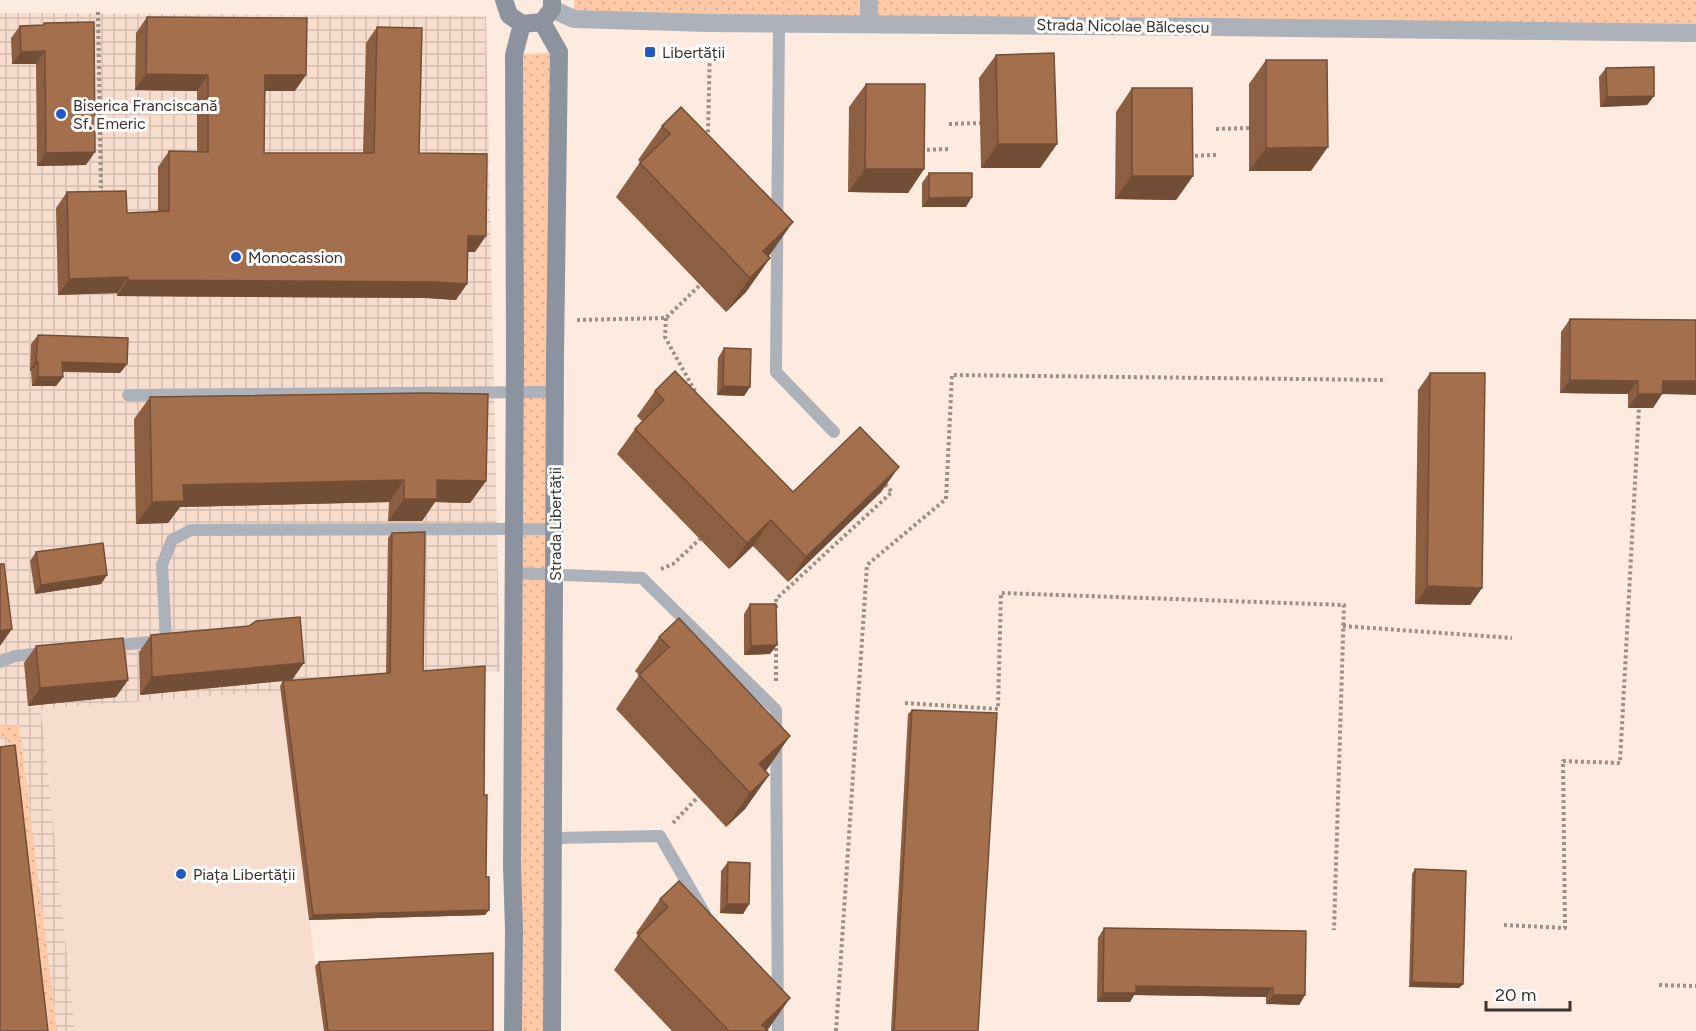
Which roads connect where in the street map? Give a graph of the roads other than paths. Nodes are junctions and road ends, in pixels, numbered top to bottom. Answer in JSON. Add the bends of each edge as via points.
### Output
{"nodes":[{"id":1,"x":504,"y":0,"type":"edge"},
{"id":2,"x":869,"y":0,"type":"edge"},
{"id":3,"x":549,"y":10,"type":"edge"},
{"id":4,"x":779,"y":23,"type":"junction"},
{"id":5,"x":522,"y":24,"type":"junction"},
{"id":6,"x":869,"y":24,"type":"junction"},
{"id":7,"x":1696,"y":33,"type":"edge"},
{"id":8,"x":515,"y":392,"type":"junction"},
{"id":9,"x":555,"y":392,"type":"junction"},
{"id":10,"x":128,"y":395,"type":"dead end"},
{"id":11,"x":834,"y":432,"type":"dead end"},
{"id":12,"x":514,"y":529,"type":"junction"},
{"id":13,"x":555,"y":529,"type":"junction"},
{"id":14,"x":514,"y":573,"type":"junction"},
{"id":15,"x":554,"y":574,"type":"junction"},
{"id":16,"x":96,"y":648,"type":"edge"},
{"id":17,"x":62,"y":651,"type":"edge"},
{"id":18,"x":0,"y":662,"type":"edge"},
{"id":19,"x":553,"y":838,"type":"junction"},
{"id":20,"x":706,"y":915,"type":"edge"},
{"id":21,"x":513,"y":1031,"type":"edge"},
{"id":22,"x":552,"y":1031,"type":"edge"},
{"id":23,"x":778,"y":1031,"type":"edge"}],
"edges":[{"from":1,"to":5,"type":"main road","via":[[509,15]]},
{"from":2,"to":6,"type":"street"},
{"from":3,"to":4,"type":"street","name":"Strada Nicolae Bălcescu","via":[[574,19]]},
{"from":3,"to":5,"type":"main road"},
{"from":3,"to":9,"type":"main road","name":"Strada Libertății","via":[[559,52]]},
{"from":4,"to":6,"type":"street","name":"Strada Nicolae Bălcescu"},
{"from":4,"to":11,"type":"lane","via":[[776,372]]},
{"from":5,"to":8,"type":"main road","via":[[514,55]]},
{"from":6,"to":7,"type":"street","name":"Strada Nicolae Bălcescu"},
{"from":8,"to":9,"type":"lane"},
{"from":8,"to":10,"type":"lane"},
{"from":8,"to":12,"type":"main road"},
{"from":9,"to":13,"type":"main road","name":"Strada Libertății"},
{"from":12,"to":13,"type":"lane"},
{"from":12,"to":14,"type":"main road"},
{"from":12,"to":16,"type":"lane","via":[[191,530],[172,540],[162,565],[172,640]]},
{"from":13,"to":15,"type":"main road","name":"Strada Libertății"},
{"from":14,"to":15,"type":"lane"},
{"from":14,"to":21,"type":"main road"},
{"from":15,"to":19,"type":"main road","name":"Strada Libertății"},
{"from":15,"to":23,"type":"lane","via":[[642,578],[776,710]]},
{"from":17,"to":18,"type":"lane","via":[[15,656]]},
{"from":19,"to":20,"type":"lane","via":[[660,836]]},
{"from":19,"to":22,"type":"main road","name":"Strada Libertății"}]}
